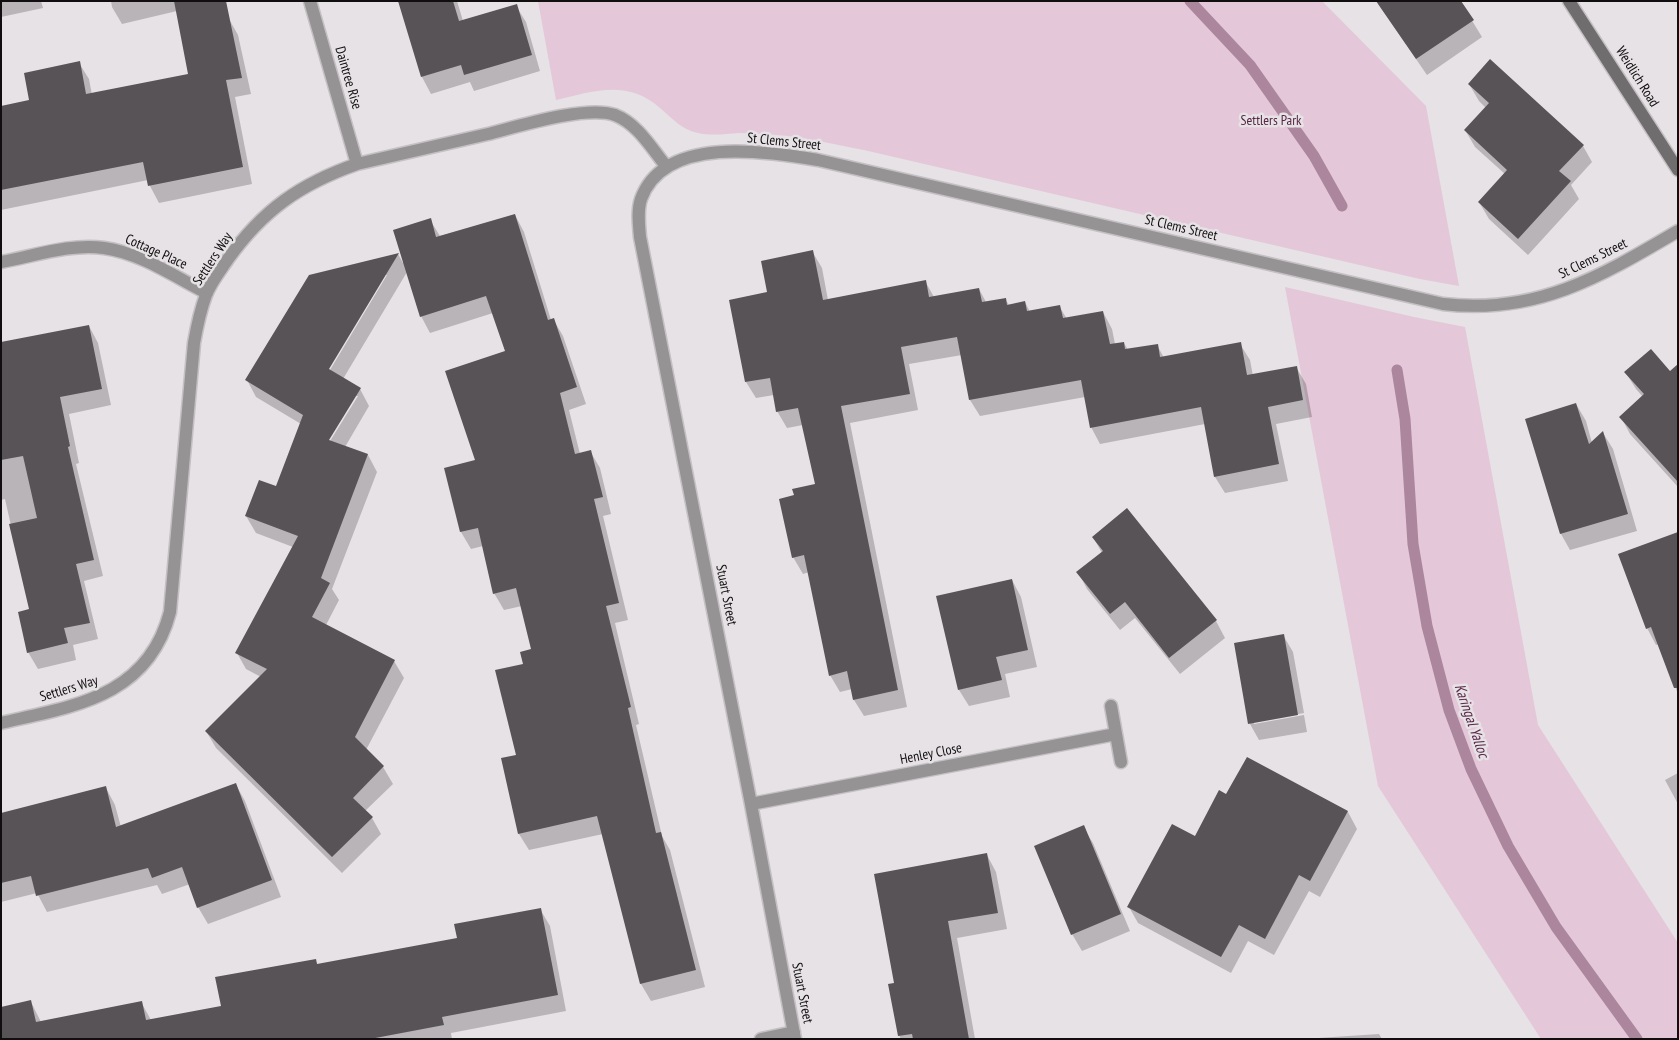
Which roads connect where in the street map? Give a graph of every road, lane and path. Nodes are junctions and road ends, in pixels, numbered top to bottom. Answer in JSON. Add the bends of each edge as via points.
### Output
{"nodes":[{"id":1,"x":310,"y":1,"type":"edge"},
{"id":2,"x":1569,"y":1,"type":"edge"},
{"id":3,"x":357,"y":164,"type":"junction"},
{"id":4,"x":666,"y":166,"type":"junction"},
{"id":5,"x":1678,"y":170,"type":"edge"},
{"id":6,"x":1678,"y":231,"type":"edge"},
{"id":7,"x":1,"y":262,"type":"edge"},
{"id":8,"x":207,"y":293,"type":"junction"},
{"id":9,"x":1111,"y":706,"type":"dead end"},
{"id":10,"x":1,"y":723,"type":"edge"},
{"id":11,"x":1116,"y":734,"type":"junction"},
{"id":12,"x":1121,"y":762,"type":"dead end"},
{"id":13,"x":751,"y":804,"type":"junction"},
{"id":14,"x":795,"y":1035,"type":"edge"},
{"id":15,"x":761,"y":1039,"type":"edge"}],
"edges":[{"from":1,"to":3,"type":"street","name":"Daintree Rise"},
{"from":2,"to":5,"type":"street","name":"Weidlich Road"},
{"from":3,"to":4,"type":"street","name":"Settlers Way","via":[[592,112],[616,116],[627,122]]},
{"from":3,"to":8,"type":"street","name":"Settlers Way","via":[[310,183],[271,210],[234,251]]},
{"from":4,"to":6,"type":"street","name":"St Clems Street","via":[[700,155],[735,152],[818,160],[1462,306],[1532,300],[1578,286]]},
{"from":4,"to":13,"type":"street","name":"Stuart Street","via":[[655,174],[640,201],[640,238]]},
{"from":7,"to":8,"type":"street","name":"Cottage Place","via":[[61,250],[104,248],[124,252]]},
{"from":8,"to":10,"type":"street","name":"Settlers Way","via":[[194,343],[170,612],[161,638],[142,666],[112,691],[75,706]]},
{"from":9,"to":11,"type":"street"},
{"from":11,"to":12,"type":"street"},
{"from":11,"to":13,"type":"street","name":"Henley Close"},
{"from":13,"to":14,"type":"street","name":"Stuart Street"},
{"from":14,"to":15,"type":"street"}]}
